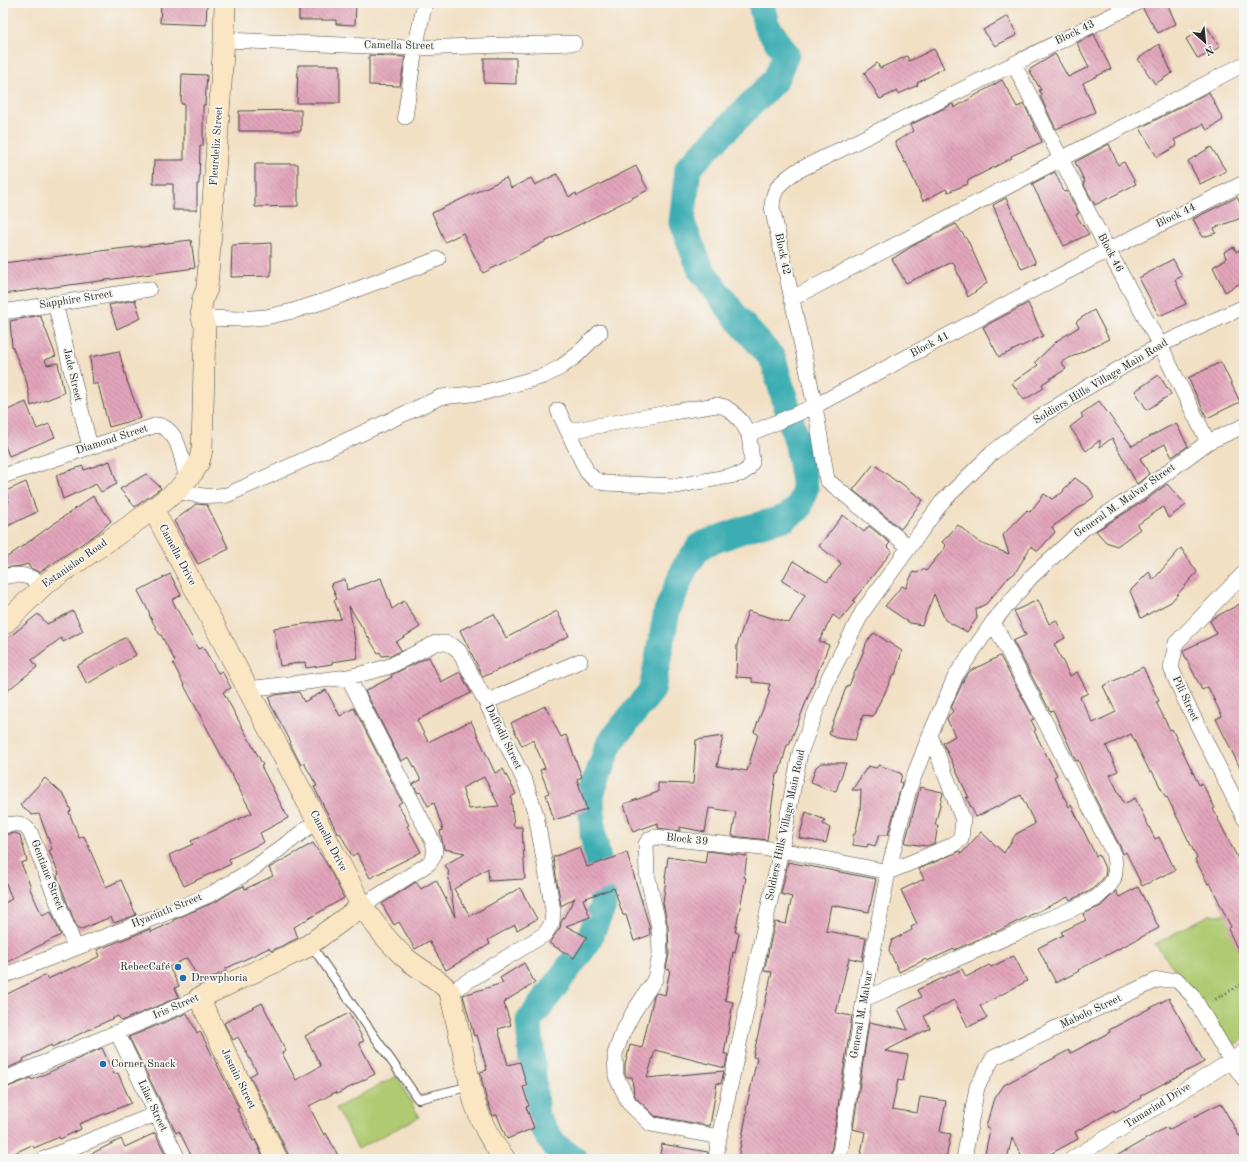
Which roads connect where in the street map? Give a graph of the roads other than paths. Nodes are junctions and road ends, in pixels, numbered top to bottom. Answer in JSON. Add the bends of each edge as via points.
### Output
{"nodes":[{"id":1,"x":225,"y":3,"type":"edge"},
{"id":2,"x":425,"y":3,"type":"edge"},
{"id":3,"x":1137,"y":3,"type":"edge"},
{"id":4,"x":224,"y":40,"type":"junction"},
{"id":5,"x":574,"y":43,"type":"dead end"},
{"id":6,"x":415,"y":48,"type":"junction"},
{"id":7,"x":1014,"y":64,"type":"junction"},
{"id":8,"x":1244,"y":64,"type":"edge"},
{"id":9,"x":405,"y":117,"type":"dead end"},
{"id":10,"x":1060,"y":159,"type":"junction"},
{"id":11,"x":1244,"y":183,"type":"edge"},
{"id":12,"x":1108,"y":250,"type":"junction"},
{"id":13,"x":438,"y":259,"type":"dead end"},
{"id":14,"x":149,"y":289,"type":"dead end"},
{"id":15,"x":791,"y":299,"type":"junction"},
{"id":16,"x":55,"y":303,"type":"junction"},
{"id":17,"x":1244,"y":307,"type":"edge"},
{"id":18,"x":3,"y":312,"type":"edge"},
{"id":19,"x":206,"y":321,"type":"junction"},
{"id":20,"x":600,"y":332,"type":"dead end"},
{"id":21,"x":1160,"y":345,"type":"junction"},
{"id":22,"x":815,"y":406,"type":"junction"},
{"id":23,"x":558,"y":410,"type":"dead end"},
{"id":24,"x":1244,"y":426,"type":"edge"},
{"id":25,"x":569,"y":431,"type":"junction"},
{"id":26,"x":749,"y":434,"type":"junction"},
{"id":27,"x":1208,"y":442,"type":"junction"},
{"id":28,"x":90,"y":447,"type":"junction"},
{"id":29,"x":3,"y":476,"type":"edge"},
{"id":30,"x":182,"y":485,"type":"junction"},
{"id":31,"x":153,"y":509,"type":"junction"},
{"id":32,"x":909,"y":547,"type":"junction"},
{"id":33,"x":1244,"y":573,"type":"edge"},
{"id":34,"x":3,"y":577,"type":"edge"},
{"id":35,"x":45,"y":584,"type":"junction"},
{"id":36,"x":993,"y":622,"type":"junction"},
{"id":37,"x":3,"y":626,"type":"edge"},
{"id":38,"x":580,"y":661,"type":"dead end"},
{"id":39,"x":348,"y":677,"type":"junction"},
{"id":40,"x":248,"y":689,"type":"junction"},
{"id":41,"x":486,"y":702,"type":"junction"},
{"id":42,"x":930,"y":735,"type":"junction"},
{"id":43,"x":1244,"y":818,"type":"edge"},
{"id":44,"x":317,"y":821,"type":"junction"},
{"id":45,"x":3,"y":826,"type":"edge"},
{"id":46,"x":781,"y":850,"type":"junction"},
{"id":47,"x":888,"y":872,"type":"junction"},
{"id":48,"x":362,"y":906,"type":"junction"},
{"id":49,"x":310,"y":944,"type":"junction"},
{"id":50,"x":75,"y":947,"type":"junction"},
{"id":51,"x":3,"y":976,"type":"edge"},
{"id":52,"x":450,"y":992,"type":"junction"},
{"id":53,"x":199,"y":998,"type":"junction"},
{"id":54,"x":864,"y":1000,"type":"junction"},
{"id":55,"x":117,"y":1032,"type":"junction"},
{"id":56,"x":1244,"y":1051,"type":"edge"},
{"id":57,"x":1231,"y":1061,"type":"junction"},
{"id":58,"x":1244,"y":1079,"type":"edge"},
{"id":59,"x":3,"y":1080,"type":"edge"},
{"id":60,"x":471,"y":1086,"type":"junction"},
{"id":61,"x":156,"y":1114,"type":"junction"},
{"id":62,"x":719,"y":1137,"type":"junction"},
{"id":63,"x":44,"y":1159,"type":"edge"},
{"id":64,"x":178,"y":1159,"type":"edge"},
{"id":65,"x":277,"y":1159,"type":"edge"},
{"id":66,"x":505,"y":1159,"type":"edge"},
{"id":67,"x":716,"y":1159,"type":"edge"},
{"id":68,"x":839,"y":1159,"type":"edge"},
{"id":69,"x":964,"y":1159,"type":"edge"},
{"id":70,"x":1072,"y":1159,"type":"edge"}],
"edges":[{"from":1,"to":4,"type":"street","name":"Fleurdeliz Street"},
{"from":2,"to":6,"type":"street"},
{"from":3,"to":7,"type":"street","name":"Block 43"},
{"from":4,"to":6,"type":"street","name":"Camella Street"},
{"from":4,"to":19,"type":"street","name":"Fleurdeliz Street","via":[[207,289],[202,297]]},
{"from":5,"to":6,"type":"street","name":"Camella Street"},
{"from":6,"to":9,"type":"street"},
{"from":7,"to":10,"type":"street","name":"Block 46"},
{"from":7,"to":15,"type":"street","name":"Block 42","via":[[795,172],[776,188],[772,207]]},
{"from":8,"to":10,"type":"street"},
{"from":10,"to":12,"type":"street","name":"Block 46"},
{"from":10,"to":15,"type":"street"},
{"from":11,"to":12,"type":"street","name":"Block 44"},
{"from":12,"to":21,"type":"street","name":"Block 46"},
{"from":12,"to":22,"type":"street","name":"Block 41"},
{"from":13,"to":19,"type":"street","via":[[293,311],[259,318]]},
{"from":14,"to":16,"type":"street","name":"Sapphire Street"},
{"from":15,"to":22,"type":"street","name":"Block 42"},
{"from":16,"to":18,"type":"street","name":"Sapphire Street"},
{"from":16,"to":28,"type":"street","name":"Jade Street"},
{"from":17,"to":21,"type":"street","name":"Soldiers Hills Village Main Road"},
{"from":19,"to":30,"type":"street","name":"Fleurdeliz Street","via":[[202,450],[199,462]]},
{"from":20,"to":30,"type":"street","via":[[577,355],[544,376],[482,393],[441,397],[228,495],[204,496]]},
{"from":21,"to":27,"type":"street","name":"Block 46"},
{"from":21,"to":32,"type":"street","name":"Soldiers Hills Village Main Road","via":[[1035,420],[992,453],[942,502]]},
{"from":22,"to":26,"type":"street","name":"Block 41"},
{"from":22,"to":32,"type":"street","name":"Block 42","via":[[827,480]]},
{"from":23,"to":25,"type":"street"},
{"from":24,"to":27,"type":"street","name":"General M. Malvar Street"},
{"from":25,"to":26,"type":"street","via":[[717,405],[732,412]]},
{"from":25,"to":26,"type":"street","via":[[587,472],[594,479],[604,483],[677,486],[742,474],[752,462]]},
{"from":27,"to":36,"type":"street","name":"General M. Malvar Street","via":[[1142,491],[1083,529],[1031,577]]},
{"from":28,"to":29,"type":"street","name":"Diamond Street"},
{"from":28,"to":30,"type":"street","name":"Diamond Street","via":[[157,425],[164,426],[175,439]]},
{"from":30,"to":31,"type":"street","name":"Fleurdeliz Street"},
{"from":31,"to":35,"type":"street","name":"Estanislao Road"},
{"from":31,"to":40,"type":"street","name":"Camella Drive"},
{"from":32,"to":46,"type":"street","name":"Soldiers Hills Village Main Road","via":[[863,611],[828,679],[800,753]]},
{"from":33,"to":43,"type":"street","name":"Pili Street","via":[[1176,643],[1171,668]]},
{"from":34,"to":35,"type":"street","via":[[18,574]]},
{"from":35,"to":37,"type":"street","name":"Estanislao Road"},
{"from":36,"to":42,"type":"street","name":"General M. Malvar Street","via":[[956,676]]},
{"from":36,"to":54,"type":"street","via":[[1113,852],[1115,876],[1108,888],[1095,899]]},
{"from":38,"to":41,"type":"street"},
{"from":39,"to":40,"type":"street","name":"Daffodil Street"},
{"from":39,"to":41,"type":"street","name":"Daffodil Street","via":[[390,666],[436,644],[446,643],[458,652]]},
{"from":39,"to":48,"type":"street","via":[[432,840],[435,852],[428,864]]},
{"from":40,"to":44,"type":"street","name":"Camella Drive"},
{"from":41,"to":52,"type":"street","name":"Daffodil Street","via":[[526,784],[536,816],[553,910],[552,923],[545,934]]},
{"from":42,"to":47,"type":"street","name":"General M. Malvar Street","via":[[909,789]]},
{"from":42,"to":47,"type":"street","via":[[963,820],[961,839],[951,846]]},
{"from":44,"to":48,"type":"street","name":"Camella Drive"},
{"from":44,"to":50,"type":"street","name":"Hyacinth Street","via":[[250,871],[213,893]]},
{"from":45,"to":50,"type":"street","name":"Gentiane Street","via":[[18,823],[30,832]]},
{"from":46,"to":47,"type":"street","name":"Block 39"},
{"from":46,"to":62,"type":"street","name":"Soldiers Hills Village Main Road"},
{"from":46,"to":62,"type":"street","name":"Block 39","via":[[654,837],[646,844],[647,874],[659,927],[660,954],[655,979],[622,1034],[615,1054],[616,1076],[630,1102],[651,1124]]},
{"from":47,"to":54,"type":"street","name":"General M. Malvar"},
{"from":48,"to":49,"type":"street","name":"Iris Street"},
{"from":48,"to":52,"type":"street","name":"Camella Drive","via":[[383,936],[395,948],[442,983]]},
{"from":49,"to":53,"type":"street","name":"Iris Street"},
{"from":49,"to":60,"type":"lane","via":[[418,1099]]},
{"from":50,"to":51,"type":"street","name":"Hyacinth Street"},
{"from":52,"to":60,"type":"street"},
{"from":53,"to":55,"type":"street","name":"Iris Street"},
{"from":53,"to":65,"type":"street","name":"Jasmin Street"},
{"from":54,"to":68,"type":"street","name":"General M. Malvar"},
{"from":55,"to":59,"type":"street","name":"Iris Street"},
{"from":55,"to":61,"type":"street","name":"Lilac Street"},
{"from":56,"to":57,"type":"street","name":"Tamarind Drive"},
{"from":57,"to":58,"type":"street","name":"Mabolo Street"},
{"from":57,"to":69,"type":"street","name":"Mabolo Street","via":[[1192,995],[1177,980],[1157,980],[993,1058],[977,1087]]},
{"from":57,"to":70,"type":"street","name":"Tamarind Drive"},
{"from":60,"to":66,"type":"street","via":[[474,1101],[489,1138]]},
{"from":61,"to":63,"type":"street"},
{"from":61,"to":64,"type":"street","name":"Lilac Street"},
{"from":62,"to":67,"type":"street","name":"Soldiers Hills Village Main Road"}]}
